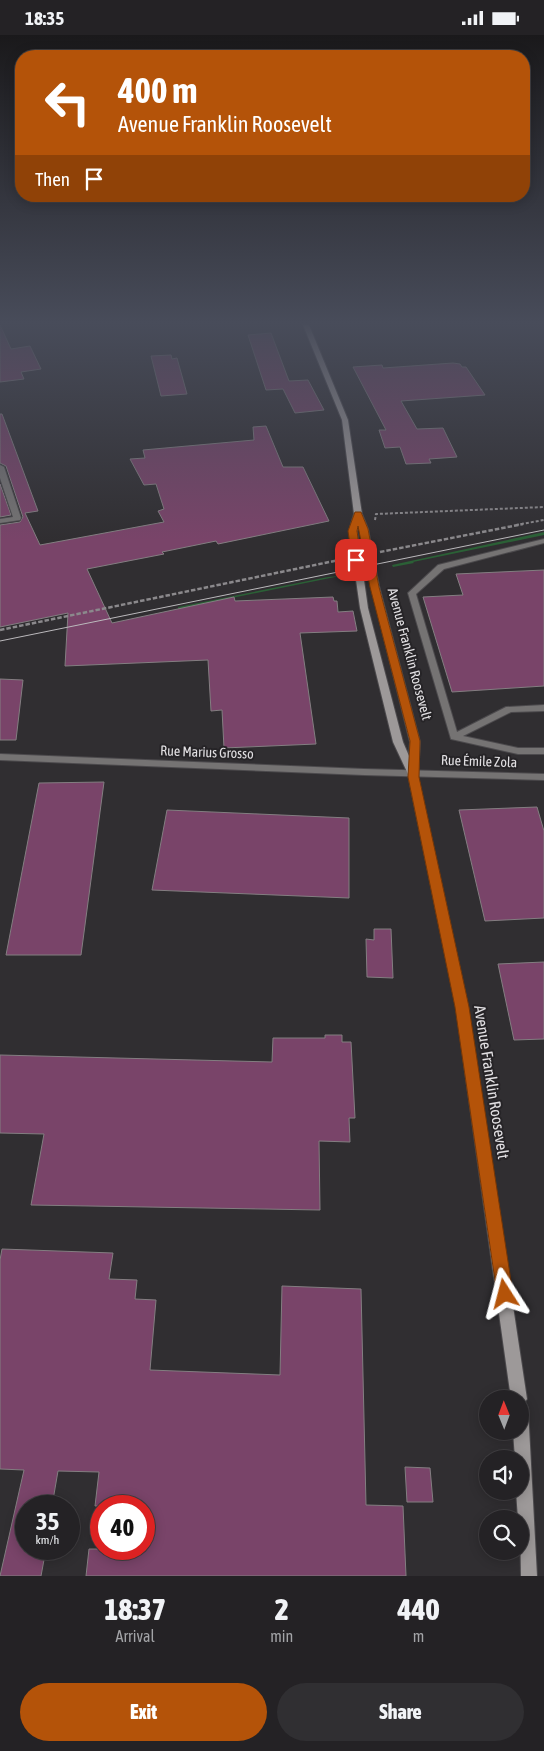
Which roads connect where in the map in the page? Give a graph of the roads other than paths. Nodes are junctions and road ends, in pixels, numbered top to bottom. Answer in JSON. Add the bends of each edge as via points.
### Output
{"nodes":[{"id":1,"x":336,"y":397,"type":"edge"},
{"id":2,"x":0,"y":467,"type":"edge"},
{"id":3,"x":358,"y":514,"type":"junction"},
{"id":4,"x":0,"y":521,"type":"edge"},
{"id":5,"x":544,"y":541,"type":"edge"},
{"id":6,"x":544,"y":708,"type":"edge"},
{"id":7,"x":454,"y":737,"type":"junction"},
{"id":8,"x":544,"y":751,"type":"edge"},
{"id":9,"x":0,"y":757,"type":"edge"},
{"id":10,"x":413,"y":773,"type":"junction"},
{"id":11,"x":544,"y":777,"type":"edge"},
{"id":12,"x":519,"y":1390,"type":"edge"},
{"id":13,"x":522,"y":1440,"type":"edge"},
{"id":14,"x":529,"y":1576,"type":"edge"}],
"edges":[{"from":1,"to":3,"type":"street","name":"Avenue Franklin Roosevelt","via":[[345,420]]},
{"from":2,"to":4,"type":"street","via":[[17,518]]},
{"from":3,"to":10,"type":"street","name":"Avenue Franklin Roosevelt","via":[[415,741]]},
{"from":3,"to":10,"type":"street","name":"Avenue Franklin Roosevelt","via":[[353,531],[364,608],[398,742]]},
{"from":5,"to":7,"type":"street","via":[[441,567],[412,593]]},
{"from":6,"to":7,"type":"street","via":[[509,709]]},
{"from":7,"to":8,"type":"street","via":[[518,751]]},
{"from":9,"to":10,"type":"street","name":"Rue Marius Grosso"},
{"from":10,"to":11,"type":"street","name":"Rue Émile Zola"},
{"from":10,"to":12,"type":"street","name":"Avenue Franklin Roosevelt","via":[[462,1007]]},
{"from":13,"to":14,"type":"street"}]}
